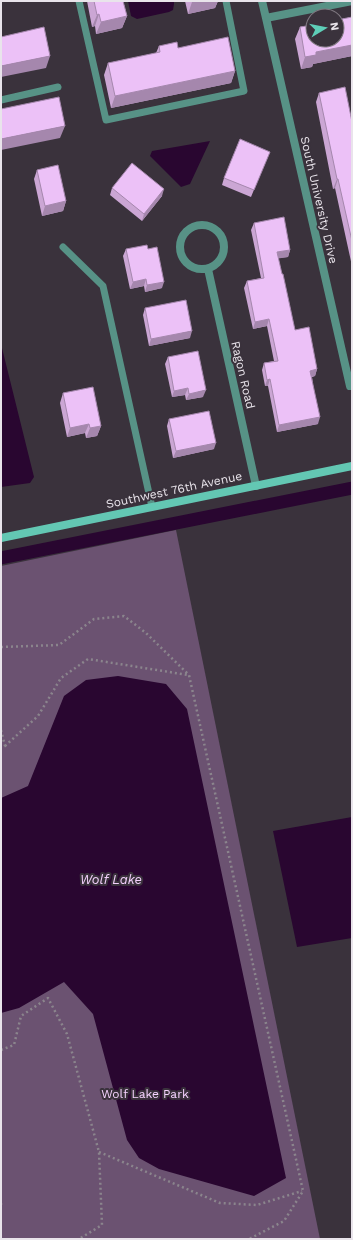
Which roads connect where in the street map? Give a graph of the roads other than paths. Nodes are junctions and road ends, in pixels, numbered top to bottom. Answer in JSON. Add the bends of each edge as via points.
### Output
{"nodes":[{"id":1,"x":79,"y":1,"type":"edge"},
{"id":2,"x":226,"y":1,"type":"edge"},
{"id":3,"x":262,"y":1,"type":"edge"},
{"id":4,"x":352,"y":1,"type":"edge"},
{"id":5,"x":266,"y":18,"type":"junction"},
{"id":6,"x":58,"y":87,"type":"dead end"},
{"id":7,"x":1,"y":100,"type":"edge"},
{"id":8,"x":62,"y":247,"type":"dead end"},
{"id":9,"x":208,"y":269,"type":"junction"},
{"id":10,"x":350,"y":386,"type":"dead end"},
{"id":11,"x":352,"y":466,"type":"edge"},
{"id":12,"x":256,"y":486,"type":"junction"},
{"id":13,"x":152,"y":507,"type":"junction"},
{"id":14,"x":1,"y":538,"type":"edge"}],
"edges":[{"from":1,"to":2,"type":"lane","via":[[106,120],[244,92]]},
{"from":3,"to":5,"type":"street","name":"South University Drive"},
{"from":4,"to":5,"type":"street"},
{"from":5,"to":10,"type":"street","name":"South University Drive"},
{"from":6,"to":7,"type":"lane"},
{"from":8,"to":13,"type":"lane","via":[[103,286]]},
{"from":9,"to":9,"type":"street","via":[[215,266],[224,253],[223,238],[212,227],[197,225],[184,234],[180,249],[186,263],[192,267]]},
{"from":9,"to":12,"type":"street","name":"Ragon Road"},
{"from":11,"to":12,"type":"street","name":"Southwest 76th Avenue"},
{"from":12,"to":13,"type":"street","name":"Southwest 76th Avenue"},
{"from":13,"to":14,"type":"street","name":"Southwest 76th Avenue"}]}
